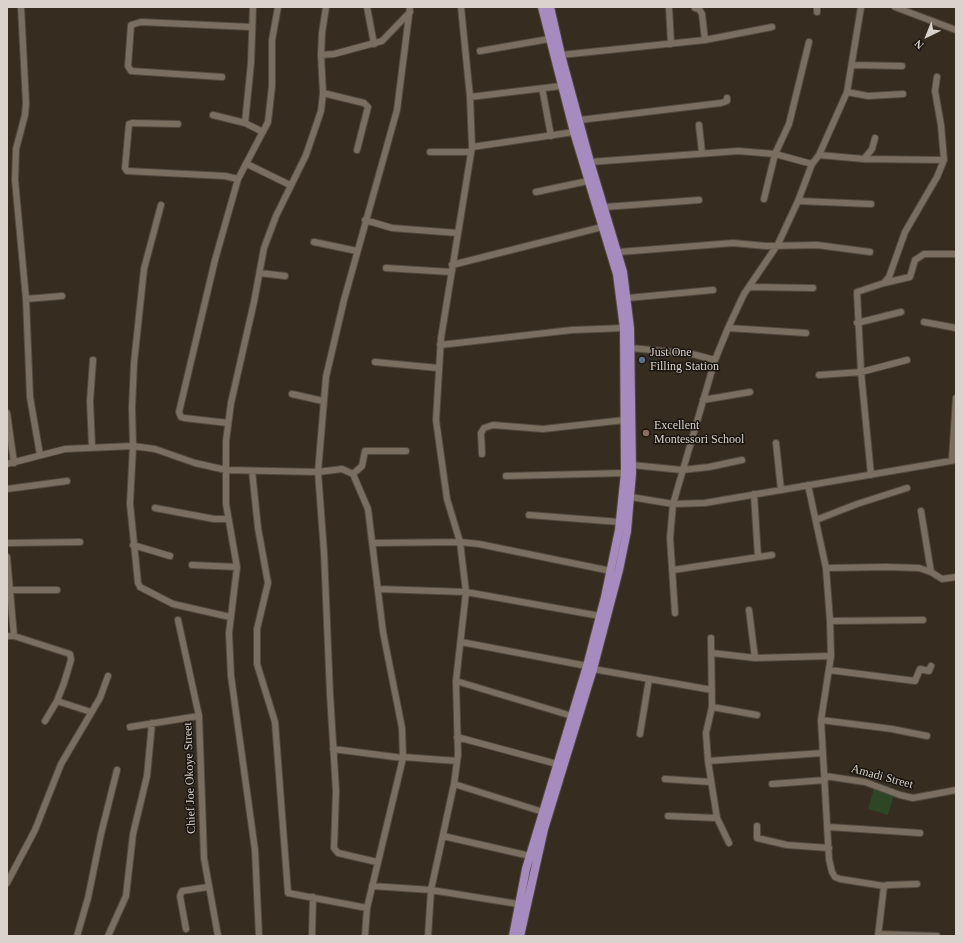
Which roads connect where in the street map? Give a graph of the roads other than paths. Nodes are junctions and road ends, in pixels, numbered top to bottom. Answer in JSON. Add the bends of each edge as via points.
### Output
{"nodes":[{"id":1,"x":21,"y":7,"type":"edge"},
{"id":2,"x":253,"y":7,"type":"edge"},
{"id":3,"x":278,"y":7,"type":"edge"},
{"id":4,"x":326,"y":7,"type":"edge"},
{"id":5,"x":367,"y":7,"type":"edge"},
{"id":6,"x":461,"y":7,"type":"edge"},
{"id":7,"x":542,"y":7,"type":"edge"},
{"id":8,"x":550,"y":7,"type":"edge"},
{"id":9,"x":669,"y":7,"type":"edge"},
{"id":10,"x":860,"y":7,"type":"edge"},
{"id":11,"x":895,"y":7,"type":"edge"},
{"id":12,"x":695,"y":8,"type":"dead end"},
{"id":13,"x":410,"y":10,"type":"edge"},
{"id":14,"x":772,"y":27,"type":"dead end"},
{"id":15,"x":251,"y":28,"type":"junction"},
{"id":16,"x":956,"y":30,"type":"edge"},
{"id":17,"x":549,"y":39,"type":"junction"},
{"id":18,"x":705,"y":40,"type":"junction"},
{"id":19,"x":809,"y":42,"type":"dead end"},
{"id":20,"x":374,"y":44,"type":"junction"},
{"id":21,"x":671,"y":44,"type":"junction"},
{"id":22,"x":480,"y":51,"type":"dead end"},
{"id":23,"x":321,"y":55,"type":"junction"},
{"id":24,"x":561,"y":55,"type":"junction"},
{"id":25,"x":853,"y":65,"type":"junction"},
{"id":26,"x":902,"y":66,"type":"dead end"},
{"id":27,"x":222,"y":77,"type":"dead end"},
{"id":28,"x":937,"y":77,"type":"dead end"},
{"id":29,"x":561,"y":86,"type":"junction"},
{"id":30,"x":847,"y":92,"type":"junction"},
{"id":31,"x":323,"y":93,"type":"junction"},
{"id":32,"x":543,"y":94,"type":"dead end"},
{"id":33,"x":903,"y":94,"type":"dead end"},
{"id":34,"x":470,"y":97,"type":"junction"},
{"id":35,"x":727,"y":98,"type":"dead end"},
{"id":36,"x":212,"y":115,"type":"dead end"},
{"id":37,"x":580,"y":120,"type":"junction"},
{"id":38,"x":245,"y":123,"type":"junction"},
{"id":39,"x":178,"y":124,"type":"dead end"},
{"id":40,"x":699,"y":125,"type":"dead end"},
{"id":41,"x":263,"y":132,"type":"junction"},
{"id":42,"x":574,"y":132,"type":"junction"},
{"id":43,"x":551,"y":136,"type":"junction"},
{"id":44,"x":875,"y":138,"type":"dead end"},
{"id":45,"x":357,"y":150,"type":"dead end"},
{"id":46,"x":471,"y":150,"type":"junction"},
{"id":47,"x":430,"y":152,"type":"dead end"},
{"id":48,"x":702,"y":153,"type":"junction"},
{"id":49,"x":775,"y":154,"type":"junction"},
{"id":50,"x":819,"y":155,"type":"junction"},
{"id":51,"x":864,"y":159,"type":"junction"},
{"id":52,"x":944,"y":160,"type":"junction"},
{"id":53,"x":590,"y":162,"type":"junction"},
{"id":54,"x":247,"y":164,"type":"junction"},
{"id":55,"x":812,"y":164,"type":"junction"},
{"id":56,"x":238,"y":179,"type":"junction"},
{"id":57,"x":588,"y":181,"type":"junction"},
{"id":58,"x":290,"y":185,"type":"junction"},
{"id":59,"x":536,"y":192,"type":"dead end"},
{"id":60,"x":764,"y":198,"type":"dead end"},
{"id":61,"x":699,"y":200,"type":"dead end"},
{"id":62,"x":798,"y":201,"type":"junction"},
{"id":63,"x":871,"y":204,"type":"dead end"},
{"id":64,"x":161,"y":205,"type":"dead end"},
{"id":65,"x":605,"y":207,"type":"junction"},
{"id":66,"x":365,"y":220,"type":"junction"},
{"id":67,"x":602,"y":227,"type":"junction"},
{"id":68,"x":457,"y":232,"type":"junction"},
{"id":69,"x":314,"y":242,"type":"dead end"},
{"id":70,"x":778,"y":244,"type":"junction"},
{"id":71,"x":357,"y":251,"type":"junction"},
{"id":72,"x":619,"y":252,"type":"junction"},
{"id":73,"x":870,"y":252,"type":"dead end"},
{"id":74,"x":956,"y":254,"type":"edge"},
{"id":75,"x":452,"y":265,"type":"junction"},
{"id":76,"x":386,"y":268,"type":"dead end"},
{"id":77,"x":451,"y":272,"type":"junction"},
{"id":78,"x":260,"y":273,"type":"junction"},
{"id":79,"x":284,"y":276,"type":"dead end"},
{"id":80,"x":884,"y":283,"type":"junction"},
{"id":81,"x":749,"y":287,"type":"junction"},
{"id":82,"x":813,"y":288,"type":"dead end"},
{"id":83,"x":713,"y":290,"type":"dead end"},
{"id":84,"x":62,"y":296,"type":"dead end"},
{"id":85,"x":26,"y":298,"type":"junction"},
{"id":86,"x":628,"y":298,"type":"junction"},
{"id":87,"x":901,"y":312,"type":"dead end"},
{"id":88,"x":924,"y":322,"type":"dead end"},
{"id":89,"x":857,"y":323,"type":"junction"},
{"id":90,"x":624,"y":328,"type":"junction"},
{"id":91,"x":728,"y":328,"type":"junction"},
{"id":92,"x":956,"y":328,"type":"edge"},
{"id":93,"x":806,"y":333,"type":"dead end"},
{"id":94,"x":440,"y":345,"type":"junction"},
{"id":95,"x":630,"y":348,"type":"junction"},
{"id":96,"x":93,"y":360,"type":"dead end"},
{"id":97,"x":715,"y":360,"type":"junction"},
{"id":98,"x":907,"y":360,"type":"dead end"},
{"id":99,"x":375,"y":362,"type":"dead end"},
{"id":100,"x":438,"y":368,"type":"junction"},
{"id":101,"x":861,"y":372,"type":"junction"},
{"id":102,"x":819,"y":375,"type":"dead end"},
{"id":103,"x":750,"y":392,"type":"dead end"},
{"id":104,"x":292,"y":394,"type":"dead end"},
{"id":105,"x":956,"y":398,"type":"edge"},
{"id":106,"x":703,"y":400,"type":"junction"},
{"id":107,"x":323,"y":401,"type":"junction"},
{"id":108,"x":7,"y":413,"type":"edge"},
{"id":109,"x":625,"y":420,"type":"junction"},
{"id":110,"x":228,"y":423,"type":"junction"},
{"id":111,"x":776,"y":443,"type":"dead end"},
{"id":112,"x":92,"y":446,"type":"junction"},
{"id":113,"x":133,"y":446,"type":"junction"},
{"id":114,"x":406,"y":451,"type":"dead end"},
{"id":115,"x":482,"y":454,"type":"dead end"},
{"id":116,"x":40,"y":455,"type":"junction"},
{"id":117,"x":742,"y":460,"type":"dead end"},
{"id":118,"x":954,"y":460,"type":"edge"},
{"id":119,"x":14,"y":463,"type":"junction"},
{"id":120,"x":7,"y":464,"type":"edge"},
{"id":121,"x":632,"y":465,"type":"junction"},
{"id":122,"x":226,"y":470,"type":"junction"},
{"id":123,"x":682,"y":470,"type":"junction"},
{"id":124,"x":252,"y":471,"type":"junction"},
{"id":125,"x":318,"y":472,"type":"junction"},
{"id":126,"x":625,"y":473,"type":"junction"},
{"id":127,"x":354,"y":474,"type":"junction"},
{"id":128,"x":871,"y":475,"type":"junction"},
{"id":129,"x":506,"y":476,"type":"dead end"},
{"id":130,"x":67,"y":481,"type":"dead end"},
{"id":131,"x":808,"y":485,"type":"junction"},
{"id":132,"x":907,"y":488,"type":"dead end"},
{"id":133,"x":7,"y":489,"type":"edge"},
{"id":134,"x":781,"y":490,"type":"junction"},
{"id":135,"x":754,"y":494,"type":"junction"},
{"id":136,"x":631,"y":497,"type":"junction"},
{"id":137,"x":673,"y":504,"type":"junction"},
{"id":138,"x":155,"y":508,"type":"dead end"},
{"id":139,"x":921,"y":511,"type":"dead end"},
{"id":140,"x":529,"y":515,"type":"dead end"},
{"id":141,"x":228,"y":519,"type":"junction"},
{"id":142,"x":816,"y":520,"type":"junction"},
{"id":143,"x":620,"y":522,"type":"junction"},
{"id":144,"x":7,"y":542,"type":"edge"},
{"id":145,"x":80,"y":542,"type":"dead end"},
{"id":146,"x":460,"y":542,"type":"junction"},
{"id":147,"x":373,"y":543,"type":"junction"},
{"id":148,"x":133,"y":545,"type":"junction"},
{"id":149,"x":772,"y":555,"type":"dead end"},
{"id":150,"x":170,"y":556,"type":"dead end"},
{"id":151,"x":7,"y":557,"type":"edge"},
{"id":152,"x":758,"y":557,"type":"junction"},
{"id":153,"x":192,"y":565,"type":"dead end"},
{"id":154,"x":237,"y":567,"type":"junction"},
{"id":155,"x":826,"y":568,"type":"junction"},
{"id":156,"x":673,"y":570,"type":"junction"},
{"id":157,"x":611,"y":571,"type":"junction"},
{"id":158,"x":931,"y":572,"type":"junction"},
{"id":159,"x":956,"y":578,"type":"edge"},
{"id":160,"x":378,"y":589,"type":"junction"},
{"id":161,"x":11,"y":590,"type":"junction"},
{"id":162,"x":57,"y":590,"type":"dead end"},
{"id":163,"x":466,"y":592,"type":"junction"},
{"id":164,"x":749,"y":610,"type":"dead end"},
{"id":165,"x":675,"y":613,"type":"dead end"},
{"id":166,"x":600,"y":616,"type":"junction"},
{"id":167,"x":230,"y":617,"type":"junction"},
{"id":168,"x":178,"y":620,"type":"dead end"},
{"id":169,"x":923,"y":620,"type":"dead end"},
{"id":170,"x":830,"y":621,"type":"junction"},
{"id":171,"x":7,"y":636,"type":"edge"},
{"id":172,"x":14,"y":636,"type":"junction"},
{"id":173,"x":711,"y":638,"type":"dead end"},
{"id":174,"x":460,"y":642,"type":"junction"},
{"id":175,"x":712,"y":653,"type":"junction"},
{"id":176,"x":830,"y":656,"type":"junction"},
{"id":177,"x":755,"y":658,"type":"junction"},
{"id":178,"x":931,"y":666,"type":"dead end"},
{"id":179,"x":590,"y":668,"type":"junction"},
{"id":180,"x":829,"y":670,"type":"junction"},
{"id":181,"x":108,"y":676,"type":"dead end"},
{"id":182,"x":649,"y":679,"type":"junction"},
{"id":183,"x":456,"y":681,"type":"junction"},
{"id":184,"x":712,"y":690,"type":"junction"},
{"id":185,"x":56,"y":701,"type":"junction"},
{"id":186,"x":712,"y":708,"type":"junction"},
{"id":187,"x":91,"y":712,"type":"junction"},
{"id":188,"x":757,"y":715,"type":"dead end"},
{"id":189,"x":199,"y":716,"type":"junction"},
{"id":190,"x":572,"y":716,"type":"junction"},
{"id":191,"x":822,"y":720,"type":"junction"},
{"id":192,"x":45,"y":721,"type":"dead end"},
{"id":193,"x":152,"y":723,"type":"junction"},
{"id":194,"x":130,"y":726,"type":"dead end"},
{"id":195,"x":640,"y":734,"type":"dead end"},
{"id":196,"x":927,"y":736,"type":"dead end"},
{"id":197,"x":457,"y":738,"type":"junction"},
{"id":198,"x":333,"y":749,"type":"junction"},
{"id":199,"x":823,"y":753,"type":"junction"},
{"id":200,"x":403,"y":758,"type":"junction"},
{"id":201,"x":457,"y":761,"type":"junction"},
{"id":202,"x":708,"y":761,"type":"junction"},
{"id":203,"x":557,"y":764,"type":"junction"},
{"id":204,"x":118,"y":770,"type":"dead end"},
{"id":205,"x":825,"y":778,"type":"junction"},
{"id":206,"x":665,"y":779,"type":"dead end"},
{"id":207,"x":710,"y":782,"type":"junction"},
{"id":208,"x":454,"y":784,"type":"junction"},
{"id":209,"x":772,"y":784,"type":"dead end"},
{"id":210,"x":956,"y":790,"type":"edge"},
{"id":211,"x":543,"y":812,"type":"junction"},
{"id":212,"x":668,"y":816,"type":"dead end"},
{"id":213,"x":717,"y":818,"type":"junction"},
{"id":214,"x":757,"y":826,"type":"dead end"},
{"id":215,"x":829,"y":826,"type":"junction"},
{"id":216,"x":920,"y":833,"type":"dead end"},
{"id":217,"x":442,"y":836,"type":"junction"},
{"id":218,"x":729,"y":844,"type":"dead end"},
{"id":219,"x":828,"y":848,"type":"junction"},
{"id":220,"x":530,"y":856,"type":"junction"},
{"id":221,"x":377,"y":862,"type":"junction"},
{"id":222,"x":7,"y":883,"type":"edge"},
{"id":223,"x":917,"y":884,"type":"dead end"},
{"id":224,"x":372,"y":886,"type":"junction"},
{"id":225,"x":884,"y":886,"type":"junction"},
{"id":226,"x":208,"y":887,"type":"junction"},
{"id":227,"x":431,"y":890,"type":"junction"},
{"id":228,"x":313,"y":897,"type":"junction"},
{"id":229,"x":518,"y":904,"type":"junction"},
{"id":230,"x":367,"y":908,"type":"junction"},
{"id":231,"x":186,"y":929,"type":"dead end"},
{"id":232,"x":878,"y":935,"type":"edge"},
{"id":233,"x":76,"y":936,"type":"edge"},
{"id":234,"x":108,"y":936,"type":"edge"},
{"id":235,"x":218,"y":936,"type":"edge"},
{"id":236,"x":259,"y":936,"type":"edge"},
{"id":237,"x":312,"y":936,"type":"edge"},
{"id":238,"x":365,"y":936,"type":"edge"},
{"id":239,"x":428,"y":936,"type":"edge"},
{"id":240,"x":513,"y":936,"type":"edge"},
{"id":241,"x":520,"y":936,"type":"edge"},
{"id":242,"x":937,"y":936,"type":"edge"}],
"edges":[{"from":1,"to":85,"type":"street","via":[[26,103],[16,149],[15,180]]},
{"from":2,"to":15,"type":"street"},
{"from":3,"to":41,"type":"street","via":[[272,40],[271,107]]},
{"from":4,"to":23,"type":"street"},
{"from":5,"to":20,"type":"street"},
{"from":6,"to":34,"type":"street"},
{"from":7,"to":17,"type":"main road"},
{"from":8,"to":24,"type":"main road"},
{"from":9,"to":21,"type":"street"},
{"from":10,"to":25,"type":"street"},
{"from":11,"to":16,"type":"street"},
{"from":12,"to":18,"type":"street","via":[[700,9],[702,14]]},
{"from":13,"to":20,"type":"street","via":[[387,37]]},
{"from":13,"to":66,"type":"street","via":[[397,110]]},
{"from":14,"to":18,"type":"street"},
{"from":15,"to":27,"type":"street","via":[[141,22],[131,24],[128,66],[131,71]]},
{"from":15,"to":38,"type":"street","via":[[251,63]]},
{"from":17,"to":22,"type":"street"},
{"from":17,"to":29,"type":"main road"},
{"from":18,"to":21,"type":"street"},
{"from":19,"to":49,"type":"street","via":[[789,124]]},
{"from":20,"to":23,"type":"street"},
{"from":21,"to":24,"type":"street"},
{"from":23,"to":31,"type":"street"},
{"from":24,"to":37,"type":"main road"},
{"from":25,"to":26,"type":"street"},
{"from":25,"to":30,"type":"street"},
{"from":28,"to":52,"type":"street","via":[[935,91]]},
{"from":29,"to":34,"type":"street"},
{"from":29,"to":42,"type":"main road"},
{"from":30,"to":33,"type":"street","via":[[868,96]]},
{"from":30,"to":50,"type":"street"},
{"from":31,"to":45,"type":"street","via":[[368,106]]},
{"from":31,"to":58,"type":"street","via":[[321,111],[311,142]]},
{"from":32,"to":43,"type":"street"},
{"from":34,"to":46,"type":"street"},
{"from":35,"to":37,"type":"street","via":[[727,101],[721,103]]},
{"from":36,"to":38,"type":"street"},
{"from":37,"to":53,"type":"main road"},
{"from":38,"to":41,"type":"street"},
{"from":39,"to":56,"type":"street","via":[[129,124],[125,168],[127,171],[225,176]]},
{"from":40,"to":48,"type":"street"},
{"from":41,"to":54,"type":"street"},
{"from":42,"to":43,"type":"street"},
{"from":42,"to":57,"type":"main road"},
{"from":43,"to":46,"type":"street"},
{"from":44,"to":51,"type":"street","via":[[872,149]]},
{"from":46,"to":47,"type":"street"},
{"from":46,"to":68,"type":"street"},
{"from":48,"to":49,"type":"street","via":[[738,151]]},
{"from":48,"to":53,"type":"street"},
{"from":49,"to":55,"type":"street"},
{"from":49,"to":60,"type":"street"},
{"from":50,"to":51,"type":"street"},
{"from":50,"to":55,"type":"street"},
{"from":51,"to":52,"type":"street"},
{"from":52,"to":80,"type":"street","via":[[905,232],[889,277]]},
{"from":53,"to":65,"type":"main road"},
{"from":54,"to":56,"type":"street"},
{"from":54,"to":58,"type":"street"},
{"from":55,"to":62,"type":"street"},
{"from":56,"to":110,"type":"street","via":[[215,260],[179,412],[184,418]]},
{"from":57,"to":59,"type":"street"},
{"from":57,"to":67,"type":"main road"},
{"from":58,"to":78,"type":"street","via":[[266,243]]},
{"from":61,"to":65,"type":"street"},
{"from":62,"to":63,"type":"street"},
{"from":62,"to":70,"type":"street"},
{"from":64,"to":113,"type":"street","via":[[144,269],[134,363]]},
{"from":65,"to":72,"type":"main road"},
{"from":66,"to":68,"type":"street","via":[[392,228]]},
{"from":66,"to":71,"type":"street"},
{"from":67,"to":75,"type":"street"},
{"from":67,"to":90,"type":"main road","via":[[616,274]]},
{"from":68,"to":75,"type":"street"},
{"from":69,"to":71,"type":"street"},
{"from":70,"to":72,"type":"street","via":[[766,246],[733,243]]},
{"from":70,"to":73,"type":"street","via":[[817,245]]},
{"from":70,"to":81,"type":"street"},
{"from":71,"to":107,"type":"street","via":[[326,377]]},
{"from":72,"to":86,"type":"main road"},
{"from":74,"to":80,"type":"street","via":[[924,254],[915,260],[910,277]]},
{"from":75,"to":77,"type":"street"},
{"from":76,"to":77,"type":"street"},
{"from":77,"to":94,"type":"street"},
{"from":78,"to":79,"type":"street"},
{"from":78,"to":110,"type":"street"},
{"from":80,"to":89,"type":"street","via":[[857,292]]},
{"from":81,"to":82,"type":"street"},
{"from":81,"to":91,"type":"street"},
{"from":83,"to":86,"type":"street"},
{"from":84,"to":85,"type":"street"},
{"from":85,"to":116,"type":"street","via":[[29,380]]},
{"from":86,"to":95,"type":"main road"},
{"from":87,"to":89,"type":"street"},
{"from":88,"to":92,"type":"street"},
{"from":89,"to":101,"type":"street"},
{"from":90,"to":94,"type":"street","via":[[572,330]]},
{"from":90,"to":109,"type":"main road"},
{"from":91,"to":93,"type":"street"},
{"from":91,"to":97,"type":"street"},
{"from":94,"to":100,"type":"street"},
{"from":95,"to":97,"type":"street","via":[[692,354]]},
{"from":95,"to":121,"type":"main road"},
{"from":96,"to":112,"type":"street","via":[[90,400]]},
{"from":97,"to":106,"type":"street"},
{"from":98,"to":101,"type":"street"},
{"from":99,"to":100,"type":"street"},
{"from":100,"to":146,"type":"street","via":[[436,420],[447,499]]},
{"from":101,"to":102,"type":"street"},
{"from":101,"to":128,"type":"street"},
{"from":103,"to":106,"type":"street"},
{"from":104,"to":107,"type":"street"},
{"from":105,"to":118,"type":"street"},
{"from":106,"to":123,"type":"street"},
{"from":107,"to":125,"type":"street"},
{"from":108,"to":119,"type":"street"},
{"from":109,"to":115,"type":"street","via":[[543,429],[493,425],[484,428],[481,433]]},
{"from":109,"to":126,"type":"main road"},
{"from":110,"to":122,"type":"street"},
{"from":111,"to":134,"type":"street"},
{"from":112,"to":113,"type":"street"},
{"from":112,"to":116,"type":"street"},
{"from":113,"to":122,"type":"street","via":[[156,449],[195,463]]},
{"from":113,"to":148,"type":"street","via":[[130,504]]},
{"from":114,"to":127,"type":"street","via":[[365,451],[362,466]]},
{"from":116,"to":119,"type":"street"},
{"from":117,"to":123,"type":"street"},
{"from":118,"to":128,"type":"street"},
{"from":119,"to":120,"type":"street"},
{"from":121,"to":123,"type":"street"},
{"from":121,"to":136,"type":"main road"},
{"from":122,"to":124,"type":"street"},
{"from":122,"to":141,"type":"street"},
{"from":123,"to":137,"type":"street"},
{"from":124,"to":125,"type":"street"},
{"from":124,"to":228,"type":"street","via":[[268,583],[257,629],[257,664],[275,722],[288,893]]},
{"from":125,"to":127,"type":"street","via":[[342,469]]},
{"from":125,"to":198,"type":"street"},
{"from":126,"to":129,"type":"street"},
{"from":126,"to":143,"type":"main road"},
{"from":127,"to":147,"type":"street","via":[[366,503]]},
{"from":128,"to":131,"type":"street"},
{"from":130,"to":133,"type":"street"},
{"from":131,"to":134,"type":"street"},
{"from":131,"to":142,"type":"street"},
{"from":132,"to":142,"type":"street"},
{"from":134,"to":135,"type":"street"},
{"from":135,"to":137,"type":"street","via":[[705,503]]},
{"from":135,"to":152,"type":"street"},
{"from":136,"to":137,"type":"street"},
{"from":136,"to":179,"type":"main road","via":[[619,570]]},
{"from":137,"to":156,"type":"street","via":[[670,538]]},
{"from":138,"to":141,"type":"street","via":[[214,519]]},
{"from":139,"to":158,"type":"street"},
{"from":140,"to":143,"type":"street"},
{"from":141,"to":154,"type":"street"},
{"from":142,"to":155,"type":"street"},
{"from":143,"to":157,"type":"main road"},
{"from":144,"to":145,"type":"street"},
{"from":146,"to":147,"type":"street"},
{"from":146,"to":157,"type":"street"},
{"from":146,"to":163,"type":"street"},
{"from":147,"to":160,"type":"street"},
{"from":148,"to":150,"type":"street"},
{"from":148,"to":167,"type":"street","via":[[140,587],[174,604]]},
{"from":149,"to":152,"type":"street"},
{"from":151,"to":161,"type":"street"},
{"from":152,"to":156,"type":"street"},
{"from":153,"to":154,"type":"street"},
{"from":154,"to":167,"type":"street"},
{"from":155,"to":158,"type":"street","via":[[886,566],[919,568]]},
{"from":155,"to":170,"type":"street"},
{"from":156,"to":165,"type":"street"},
{"from":157,"to":166,"type":"main road"},
{"from":158,"to":159,"type":"street","via":[[942,579]]},
{"from":160,"to":163,"type":"street"},
{"from":160,"to":200,"type":"street","via":[[383,632],[402,728]]},
{"from":161,"to":162,"type":"street"},
{"from":161,"to":172,"type":"street"},
{"from":163,"to":166,"type":"street"},
{"from":163,"to":174,"type":"street"},
{"from":164,"to":177,"type":"street"},
{"from":166,"to":179,"type":"main road"},
{"from":167,"to":236,"type":"street","via":[[228,633],[231,676],[255,850]]},
{"from":168,"to":189,"type":"street","name":"Chief Joe Okoye Street"},
{"from":169,"to":170,"type":"street"},
{"from":170,"to":176,"type":"street"},
{"from":171,"to":172,"type":"street"},
{"from":172,"to":185,"type":"street","via":[[70,654],[71,660]]},
{"from":173,"to":175,"type":"street"},
{"from":174,"to":179,"type":"street"},
{"from":174,"to":183,"type":"street"},
{"from":175,"to":177,"type":"street"},
{"from":175,"to":184,"type":"street"},
{"from":176,"to":177,"type":"street"},
{"from":176,"to":180,"type":"street"},
{"from":178,"to":180,"type":"street","via":[[929,671],[920,668],[916,681]]},
{"from":179,"to":182,"type":"street"},
{"from":179,"to":190,"type":"main road"},
{"from":179,"to":241,"type":"main road","via":[[544,829]]},
{"from":180,"to":191,"type":"street"},
{"from":181,"to":187,"type":"street","via":[[100,698]]},
{"from":182,"to":184,"type":"street"},
{"from":182,"to":195,"type":"street"},
{"from":183,"to":190,"type":"street"},
{"from":183,"to":197,"type":"street"},
{"from":184,"to":186,"type":"street"},
{"from":185,"to":187,"type":"street"},
{"from":185,"to":192,"type":"street"},
{"from":186,"to":188,"type":"street"},
{"from":186,"to":202,"type":"street","via":[[706,733]]},
{"from":187,"to":222,"type":"street","via":[[61,764],[35,830]]},
{"from":189,"to":193,"type":"street"},
{"from":189,"to":226,"type":"street","name":"Chief Joe Okoye Street","via":[[204,858]]},
{"from":190,"to":203,"type":"main road"},
{"from":191,"to":196,"type":"street"},
{"from":191,"to":199,"type":"street"},
{"from":193,"to":194,"type":"street"},
{"from":193,"to":234,"type":"street","via":[[146,776],[132,834],[126,896]]},
{"from":197,"to":201,"type":"street"},
{"from":197,"to":203,"type":"street"},
{"from":198,"to":200,"type":"street"},
{"from":198,"to":221,"type":"street","via":[[336,791],[335,851]]},
{"from":199,"to":202,"type":"street"},
{"from":199,"to":205,"type":"street"},
{"from":200,"to":201,"type":"street"},
{"from":200,"to":221,"type":"street"},
{"from":201,"to":208,"type":"street"},
{"from":202,"to":207,"type":"street"},
{"from":203,"to":211,"type":"main road"},
{"from":204,"to":233,"type":"street","via":[[88,898]]},
{"from":205,"to":209,"type":"street","name":"Amadi Street"},
{"from":205,"to":210,"type":"street","name":"Amadi Street","via":[[865,782],[913,798]]},
{"from":205,"to":215,"type":"street"},
{"from":206,"to":207,"type":"street"},
{"from":207,"to":213,"type":"street"},
{"from":208,"to":211,"type":"street"},
{"from":208,"to":217,"type":"street"},
{"from":211,"to":220,"type":"main road"},
{"from":212,"to":213,"type":"street"},
{"from":213,"to":218,"type":"street"},
{"from":214,"to":219,"type":"street","via":[[757,838],[787,845]]},
{"from":215,"to":216,"type":"street"},
{"from":215,"to":219,"type":"street"},
{"from":217,"to":220,"type":"street"},
{"from":217,"to":227,"type":"street"},
{"from":219,"to":225,"type":"street","via":[[835,877],[840,880]]},
{"from":220,"to":229,"type":"main road"},
{"from":221,"to":224,"type":"street"},
{"from":223,"to":225,"type":"street"},
{"from":224,"to":227,"type":"street"},
{"from":224,"to":230,"type":"street"},
{"from":225,"to":232,"type":"street"},
{"from":226,"to":231,"type":"street","via":[[182,891],[180,896]]},
{"from":226,"to":235,"type":"street","name":"Chief Joe Okoye Street"},
{"from":227,"to":229,"type":"street"},
{"from":227,"to":239,"type":"street"},
{"from":228,"to":230,"type":"street"},
{"from":228,"to":237,"type":"street"},
{"from":229,"to":240,"type":"main road"},
{"from":230,"to":238,"type":"street"},
{"from":232,"to":242,"type":"street"}]}
